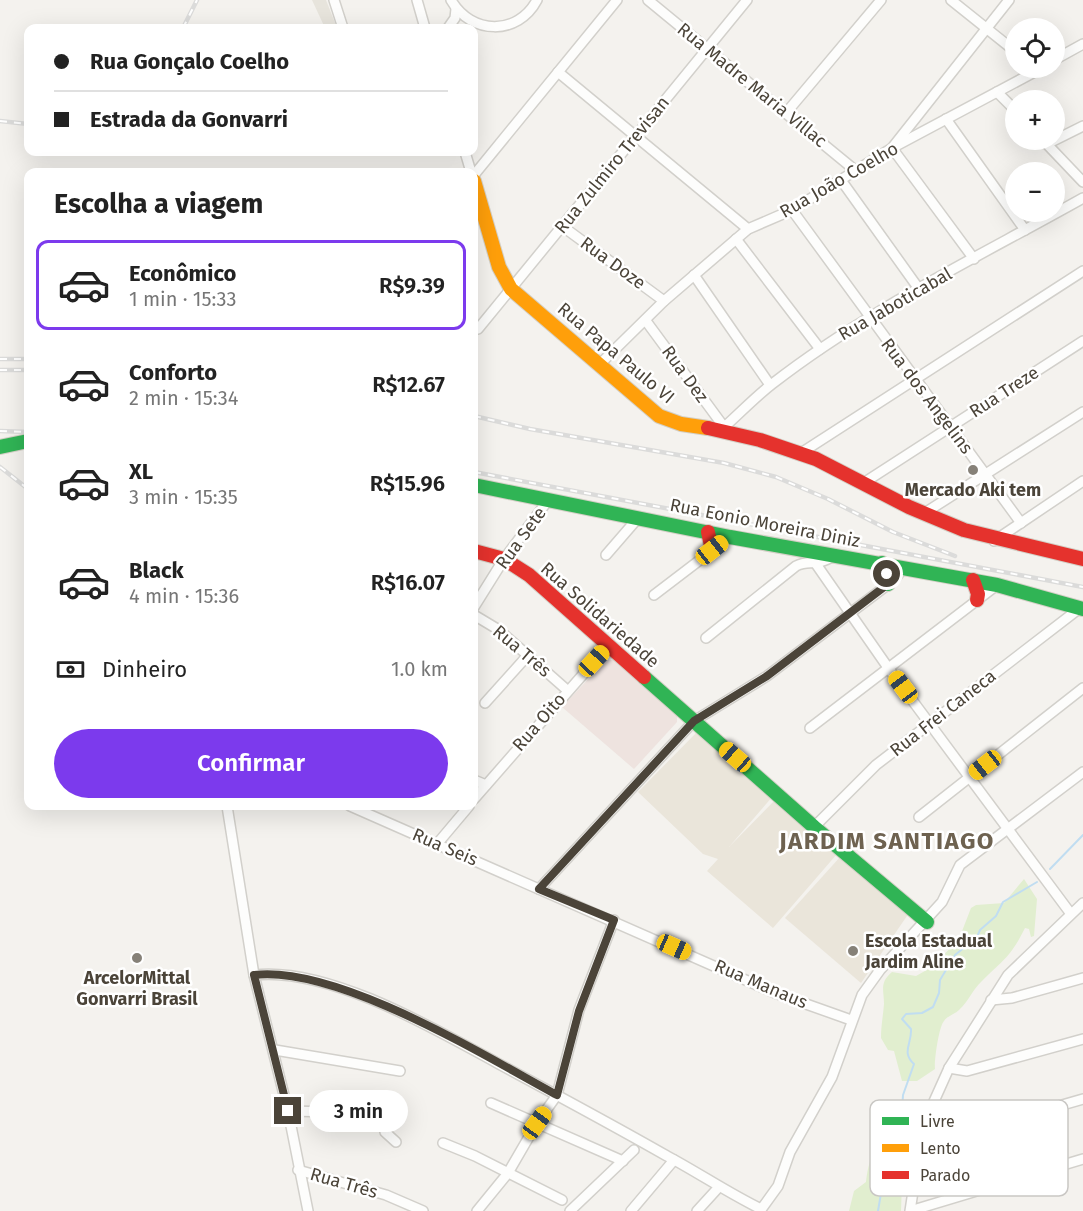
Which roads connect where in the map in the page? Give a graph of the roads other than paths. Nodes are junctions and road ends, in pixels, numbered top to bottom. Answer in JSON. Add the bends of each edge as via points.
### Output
{"nodes":[{"id":1,"x":334,"y":0,"type":"edge"},
{"id":2,"x":417,"y":0,"type":"edge"},
{"id":3,"x":537,"y":0,"type":"edge"},
{"id":4,"x":617,"y":0,"type":"edge"},
{"id":5,"x":648,"y":0,"type":"edge"},
{"id":6,"x":747,"y":0,"type":"edge"},
{"id":7,"x":881,"y":0,"type":"edge"},
{"id":8,"x":951,"y":0,"type":"edge"},
{"id":9,"x":1009,"y":0,"type":"edge"},
{"id":10,"x":453,"y":4,"type":"edge"},
{"id":11,"x":473,"y":23,"type":"joint"},
{"id":12,"x":342,"y":24,"type":"edge"},
{"id":13,"x":424,"y":24,"type":"edge"},
{"id":14,"x":451,"y":24,"type":"edge"},
{"id":15,"x":476,"y":24,"type":"edge"},
{"id":16,"x":478,"y":25,"type":"edge"},
{"id":17,"x":986,"y":28,"type":"junction"},
{"id":18,"x":1005,"y":43,"type":"edge"},
{"id":19,"x":1083,"y":44,"type":"edge"},
{"id":20,"x":707,"y":49,"type":"junction"},
{"id":21,"x":1065,"y":54,"type":"edge"},
{"id":22,"x":558,"y":72,"type":"junction"},
{"id":23,"x":1021,"y":78,"type":"edge"},
{"id":24,"x":997,"y":92,"type":"junction"},
{"id":25,"x":1005,"y":100,"type":"edge"},
{"id":26,"x":786,"y":113,"type":"junction"},
{"id":27,"x":946,"y":119,"type":"junction"},
{"id":28,"x":1083,"y":126,"type":"edge"},
{"id":29,"x":1065,"y":134,"type":"edge"},
{"id":30,"x":636,"y":135,"type":"junction"},
{"id":31,"x":891,"y":148,"type":"junction"},
{"id":32,"x":1053,"y":150,"type":"edge"},
{"id":33,"x":478,"y":168,"type":"edge"},
{"id":34,"x":856,"y":171,"type":"junction"},
{"id":35,"x":841,"y":180,"type":"junction"},
{"id":36,"x":1083,"y":182,"type":"edge"},
{"id":37,"x":478,"y":194,"type":"edge"},
{"id":38,"x":1083,"y":198,"type":"edge"},
{"id":39,"x":792,"y":210,"type":"junction"},
{"id":40,"x":562,"y":226,"type":"junction"},
{"id":41,"x":748,"y":229,"type":"junction"},
{"id":42,"x":1025,"y":230,"type":"junction"},
{"id":43,"x":735,"y":239,"type":"junction"},
{"id":44,"x":974,"y":259,"type":"junction"},
{"id":45,"x":1083,"y":272,"type":"edge"},
{"id":46,"x":694,"y":275,"type":"junction"},
{"id":47,"x":511,"y":289,"type":"junction"},
{"id":48,"x":919,"y":289,"type":"junction"},
{"id":49,"x":664,"y":301,"type":"junction"},
{"id":50,"x":870,"y":319,"type":"junction"},
{"id":51,"x":646,"y":321,"type":"junction"},
{"id":52,"x":478,"y":329,"type":"dead end"},
{"id":53,"x":1083,"y":341,"type":"edge"},
{"id":54,"x":820,"y":349,"type":"junction"},
{"id":55,"x":600,"y":364,"type":"junction"},
{"id":56,"x":916,"y":379,"type":"junction"},
{"id":57,"x":770,"y":385,"type":"junction"},
{"id":58,"x":1083,"y":412,"type":"edge"},
{"id":59,"x":950,"y":426,"type":"junction"},
{"id":60,"x":722,"y":429,"type":"junction"},
{"id":61,"x":24,"y":442,"type":"edge"},
{"id":62,"x":0,"y":447,"type":"edge"},
{"id":63,"x":801,"y":453,"type":"junction"},
{"id":64,"x":986,"y":475,"type":"junction"},
{"id":65,"x":866,"y":482,"type":"junction"},
{"id":66,"x":1082,"y":484,"type":"edge"},
{"id":67,"x":478,"y":486,"type":"edge"},
{"id":68,"x":549,"y":499,"type":"junction"},
{"id":69,"x":923,"y":514,"type":"junction"},
{"id":70,"x":638,"y":518,"type":"junction"},
{"id":71,"x":1021,"y":523,"type":"junction"},
{"id":72,"x":708,"y":532,"type":"junction"},
{"id":73,"x":730,"y":537,"type":"junction"},
{"id":74,"x":994,"y":541,"type":"junction"},
{"id":75,"x":712,"y":550,"type":"junction"},
{"id":76,"x":478,"y":552,"type":"edge"},
{"id":77,"x":606,"y":555,"type":"dead end"},
{"id":78,"x":835,"y":555,"type":"junction"},
{"id":79,"x":1080,"y":556,"type":"edge"},
{"id":80,"x":798,"y":558,"type":"junction"},
{"id":81,"x":504,"y":559,"type":"junction"},
{"id":82,"x":882,"y":563,"type":"junction"},
{"id":83,"x":821,"y":566,"type":"junction"},
{"id":84,"x":904,"y":567,"type":"junction"},
{"id":85,"x":973,"y":580,"type":"junction"},
{"id":86,"x":888,"y":584,"type":"junction"},
{"id":87,"x":997,"y":585,"type":"junction"},
{"id":88,"x":654,"y":595,"type":"dead end"},
{"id":89,"x":977,"y":600,"type":"junction"},
{"id":90,"x":478,"y":601,"type":"edge"},
{"id":91,"x":1082,"y":608,"type":"edge"},
{"id":92,"x":851,"y":614,"type":"junction"},
{"id":93,"x":478,"y":617,"type":"edge"},
{"id":94,"x":706,"y":638,"type":"dead end"},
{"id":95,"x":607,"y":647,"type":"junction"},
{"id":96,"x":529,"y":654,"type":"junction"},
{"id":97,"x":889,"y":669,"type":"junction"},
{"id":98,"x":1083,"y":688,"type":"edge"},
{"id":99,"x":567,"y":690,"type":"junction"},
{"id":100,"x":485,"y":703,"type":"dead end"},
{"id":101,"x":694,"y":721,"type":"junction"},
{"id":102,"x":930,"y":723,"type":"junction"},
{"id":103,"x":810,"y":728,"type":"dead end"},
{"id":104,"x":1083,"y":772,"type":"edge"},
{"id":105,"x":969,"y":778,"type":"junction"},
{"id":106,"x":478,"y":782,"type":"edge"},
{"id":107,"x":486,"y":785,"type":"junction"},
{"id":108,"x":478,"y":794,"type":"edge"},
{"id":109,"x":227,"y":810,"type":"edge"},
{"id":110,"x":359,"y":810,"type":"edge"},
{"id":111,"x":466,"y":810,"type":"edge"},
{"id":112,"x":919,"y":818,"type":"dead end"},
{"id":113,"x":814,"y":827,"type":"junction"},
{"id":114,"x":1008,"y":828,"type":"junction"},
{"id":115,"x":437,"y":844,"type":"junction"},
{"id":116,"x":539,"y":889,"type":"junction"},
{"id":117,"x":1083,"y":903,"type":"edge"},
{"id":118,"x":1071,"y":914,"type":"junction"},
{"id":119,"x":614,"y":920,"type":"junction"},
{"id":120,"x":927,"y":922,"type":"junction"},
{"id":121,"x":254,"y":975,"type":"junction"},
{"id":122,"x":1083,"y":978,"type":"edge"},
{"id":123,"x":991,"y":999,"type":"junction"},
{"id":124,"x":851,"y":1020,"type":"junction"},
{"id":125,"x":1083,"y":1039,"type":"edge"},
{"id":126,"x":275,"y":1050,"type":"junction"},
{"id":127,"x":949,"y":1068,"type":"junction"},
{"id":128,"x":400,"y":1071,"type":"dead end"},
{"id":129,"x":557,"y":1095,"type":"junction"},
{"id":130,"x":1083,"y":1099,"type":"edge"},
{"id":131,"x":935,"y":1100,"type":"edge"},
{"id":132,"x":491,"y":1103,"type":"dead end"},
{"id":133,"x":1068,"y":1103,"type":"edge"},
{"id":134,"x":288,"y":1111,"type":"junction"},
{"id":135,"x":537,"y":1123,"type":"junction"},
{"id":136,"x":396,"y":1142,"type":"dead end"},
{"id":137,"x":442,"y":1143,"type":"dead end"},
{"id":138,"x":634,"y":1150,"type":"dead end"},
{"id":139,"x":1083,"y":1159,"type":"edge"},
{"id":140,"x":674,"y":1160,"type":"junction"},
{"id":141,"x":623,"y":1161,"type":"junction"},
{"id":142,"x":1068,"y":1164,"type":"edge"},
{"id":143,"x":298,"y":1170,"type":"junction"},
{"id":144,"x":508,"y":1173,"type":"junction"},
{"id":145,"x":717,"y":1188,"type":"junction"},
{"id":146,"x":912,"y":1196,"type":"edge"},
{"id":147,"x":960,"y":1196,"type":"edge"},
{"id":148,"x":562,"y":1200,"type":"dead end"},
{"id":149,"x":761,"y":1210,"type":"edge"},
{"id":150,"x":308,"y":1211,"type":"edge"},
{"id":151,"x":423,"y":1211,"type":"edge"},
{"id":152,"x":477,"y":1211,"type":"edge"},
{"id":153,"x":570,"y":1211,"type":"edge"},
{"id":154,"x":631,"y":1211,"type":"edge"},
{"id":155,"x":697,"y":1211,"type":"edge"},
{"id":156,"x":910,"y":1211,"type":"edge"}],
"edges":[{"from":1,"to":12,"type":"street"},
{"from":2,"to":13,"type":"street"},
{"from":3,"to":16,"type":"street","via":[[523,18],[512,24]]},
{"from":4,"to":22,"type":"street"},
{"from":5,"to":20,"type":"street","name":"Rua Madre Maria Villac"},
{"from":6,"to":20,"type":"street","name":"Rua Zulmiro Trevisan"},
{"from":7,"to":26,"type":"street"},
{"from":8,"to":17,"type":"street"},
{"from":9,"to":17,"type":"street"},
{"from":10,"to":11,"type":"street"},
{"from":10,"to":14,"type":"street","via":[[455,18]]},
{"from":11,"to":15,"type":"street"},
{"from":17,"to":18,"type":"street"},
{"from":17,"to":31,"type":"street"},
{"from":19,"to":21,"type":"street"},
{"from":20,"to":26,"type":"street","name":"Rua Madre Maria Villac"},
{"from":20,"to":30,"type":"street","name":"Rua Zulmiro Trevisan"},
{"from":22,"to":30,"type":"street"},
{"from":22,"to":33,"type":"street"},
{"from":23,"to":24,"type":"street","name":"Rua João Coelho"},
{"from":24,"to":25,"type":"street"},
{"from":24,"to":27,"type":"street","name":"Rua João Coelho"},
{"from":26,"to":34,"type":"street","name":"Rua Madre Maria Villac"},
{"from":27,"to":31,"type":"street","name":"Rua João Coelho"},
{"from":27,"to":42,"type":"street"},
{"from":28,"to":29,"type":"street"},
{"from":30,"to":40,"type":"street","name":"Rua Zulmiro Trevisan"},
{"from":30,"to":41,"type":"street"},
{"from":31,"to":34,"type":"street","name":"Rua João Coelho"},
{"from":31,"to":44,"type":"street"},
{"from":32,"to":36,"type":"street"},
{"from":34,"to":35,"type":"street","name":"Rua João Coelho"},
{"from":35,"to":39,"type":"street","name":"Rua João Coelho"},
{"from":35,"to":48,"type":"street"},
{"from":37,"to":47,"type":"street","name":"Rua Papa Paulo VI","via":[[500,267]]},
{"from":38,"to":42,"type":"street","name":"Rua Jaboticabal"},
{"from":39,"to":41,"type":"street","name":"Rua João Coelho"},
{"from":39,"to":50,"type":"street","name":"Rua dos Angelins"},
{"from":40,"to":47,"type":"street","name":"Rua Zulmiro Trevisan"},
{"from":40,"to":49,"type":"street","name":"Rua Doze"},
{"from":41,"to":43,"type":"street","name":"Rua João Coelho"},
{"from":42,"to":44,"type":"street","name":"Rua Jaboticabal"},
{"from":43,"to":46,"type":"street","name":"Rua João Coelho"},
{"from":43,"to":54,"type":"street"},
{"from":44,"to":48,"type":"street","name":"Rua Jaboticabal"},
{"from":45,"to":56,"type":"street"},
{"from":46,"to":49,"type":"street","name":"Rua João Coelho"},
{"from":46,"to":57,"type":"street"},
{"from":47,"to":52,"type":"street","name":"Rua Zulmiro Trevisan"},
{"from":47,"to":55,"type":"street","name":"Rua Papa Paulo VI"},
{"from":48,"to":50,"type":"street","name":"Rua Jaboticabal"},
{"from":49,"to":51,"type":"street","name":"Rua João Coelho"},
{"from":50,"to":54,"type":"street","name":"Rua Jaboticabal"},
{"from":50,"to":56,"type":"street","name":"Rua dos Angelins"},
{"from":51,"to":55,"type":"street","name":"Rua João Coelho"},
{"from":51,"to":60,"type":"street","name":"Rua Dez"},
{"from":53,"to":59,"type":"street","name":"Rua Treze"},
{"from":54,"to":57,"type":"street","name":"Rua Jaboticabal"},
{"from":55,"to":60,"type":"street","name":"Rua Papa Paulo VI","via":[[659,416],[671,422]]},
{"from":56,"to":59,"type":"street","name":"Rua dos Angelins"},
{"from":56,"to":63,"type":"street"},
{"from":57,"to":60,"type":"street","name":"Rua Jaboticabal"},
{"from":58,"to":64,"type":"street"},
{"from":59,"to":64,"type":"street","name":"Rua dos Angelins"},
{"from":59,"to":65,"type":"street","name":"Rua Treze"},
{"from":60,"to":63,"type":"street","name":"Rua Papa Paulo VI"},
{"from":61,"to":62,"type":"street"},
{"from":63,"to":65,"type":"street","name":"Rua Papa Paulo VI"},
{"from":64,"to":69,"type":"street"},
{"from":64,"to":71,"type":"street","name":"Rua dos Angelins"},
{"from":65,"to":69,"type":"street","name":"Rua Papa Paulo VI"},
{"from":66,"to":71,"type":"street"},
{"from":67,"to":68,"type":"street","name":"Rua Eonio Moreira Diniz"},
{"from":68,"to":70,"type":"street","name":"Rua Eonio Moreira Diniz"},
{"from":68,"to":81,"type":"street","name":"Rua Sete"},
{"from":69,"to":74,"type":"street","name":"Rua Papa Paulo VI"},
{"from":70,"to":72,"type":"street","name":"Rua Eonio Moreira Diniz"},
{"from":70,"to":77,"type":"street"},
{"from":71,"to":74,"type":"street"},
{"from":72,"to":73,"type":"street","name":"Rua Eonio Moreira Diniz"},
{"from":72,"to":75,"type":"street"},
{"from":73,"to":75,"type":"street"},
{"from":73,"to":80,"type":"street","name":"Rua Eonio Moreira Diniz"},
{"from":74,"to":79,"type":"street","name":"Rua Papa Paulo VI"},
{"from":75,"to":88,"type":"street"},
{"from":76,"to":81,"type":"street","name":"Rua Solidariedade"},
{"from":78,"to":80,"type":"street","name":"Rua Eonio Moreira Diniz"},
{"from":78,"to":82,"type":"street","name":"Rua Eonio Moreira Diniz"},
{"from":78,"to":83,"type":"street"},
{"from":80,"to":83,"type":"street"},
{"from":80,"to":94,"type":"street","via":[[774,587]]},
{"from":81,"to":90,"type":"street","name":"Rua Sete"},
{"from":81,"to":95,"type":"street","name":"Rua Solidariedade","via":[[529,575]]},
{"from":82,"to":84,"type":"street","name":"Rua Eonio Moreira Diniz"},
{"from":82,"to":86,"type":"street"},
{"from":83,"to":92,"type":"street"},
{"from":84,"to":85,"type":"street","name":"Rua Eonio Moreira Diniz"},
{"from":84,"to":86,"type":"street"},
{"from":85,"to":87,"type":"street","name":"Rua Eonio Moreira Diniz"},
{"from":85,"to":89,"type":"street"},
{"from":86,"to":92,"type":"street"},
{"from":87,"to":89,"type":"street"},
{"from":87,"to":91,"type":"street","name":"Rua Eonio Moreira Diniz"},
{"from":89,"to":97,"type":"street"},
{"from":91,"to":102,"type":"street","name":"Rua Frei Caneca"},
{"from":92,"to":97,"type":"street"},
{"from":92,"to":101,"type":"street","via":[[742,692]]},
{"from":93,"to":96,"type":"street","name":"Rua Três"},
{"from":95,"to":99,"type":"street","name":"Rua Oito"},
{"from":95,"to":101,"type":"street","name":"Rua Solidariedade"},
{"from":96,"to":99,"type":"street","name":"Rua Três"},
{"from":96,"to":100,"type":"street"},
{"from":97,"to":102,"type":"street"},
{"from":97,"to":103,"type":"street"},
{"from":98,"to":105,"type":"street"},
{"from":99,"to":107,"type":"street","name":"Rua Oito"},
{"from":101,"to":113,"type":"street","name":"Rua Solidariedade"},
{"from":101,"to":116,"type":"street"},
{"from":102,"to":105,"type":"street"},
{"from":102,"to":113,"type":"street","name":"Rua Frei Caneca","via":[[876,765]]},
{"from":104,"to":114,"type":"street"},
{"from":105,"to":112,"type":"street"},
{"from":105,"to":114,"type":"street"},
{"from":106,"to":107,"type":"street"},
{"from":107,"to":108,"type":"street","name":"Rua Oito"},
{"from":109,"to":121,"type":"street"},
{"from":110,"to":115,"type":"street","name":"Rua Seis"},
{"from":111,"to":115,"type":"street"},
{"from":113,"to":120,"type":"street","name":"Rua Solidariedade"},
{"from":114,"to":118,"type":"street"},
{"from":114,"to":120,"type":"street","via":[[960,866]]},
{"from":115,"to":116,"type":"street","name":"Rua Seis"},
{"from":116,"to":119,"type":"street","name":"Rua Manaus"},
{"from":117,"to":118,"type":"street"},
{"from":118,"to":123,"type":"street","via":[[1015,967]]},
{"from":119,"to":124,"type":"street","name":"Rua Manaus","via":[[775,993]]},
{"from":119,"to":129,"type":"street","via":[[579,1011]]},
{"from":120,"to":124,"type":"street","via":[[880,970],[862,995]]},
{"from":121,"to":126,"type":"street"},
{"from":121,"to":129,"type":"street","via":[[274,972],[337,987],[426,1025]]},
{"from":122,"to":123,"type":"street","via":[[1012,998]]},
{"from":123,"to":127,"type":"street"},
{"from":124,"to":149,"type":"street","via":[[832,1077],[790,1152],[778,1186]]},
{"from":125,"to":127,"type":"street","via":[[967,1071]]},
{"from":126,"to":128,"type":"street"},
{"from":126,"to":134,"type":"street"},
{"from":127,"to":131,"type":"street"},
{"from":129,"to":135,"type":"street"},
{"from":129,"to":140,"type":"street"},
{"from":130,"to":133,"type":"street"},
{"from":132,"to":135,"type":"street"},
{"from":134,"to":136,"type":"street","via":[[384,1113],[385,1132]]},
{"from":134,"to":143,"type":"street"},
{"from":135,"to":141,"type":"street"},
{"from":135,"to":144,"type":"street"},
{"from":137,"to":144,"type":"street"},
{"from":138,"to":141,"type":"street"},
{"from":139,"to":142,"type":"street"},
{"from":140,"to":145,"type":"street"},
{"from":140,"to":154,"type":"street"},
{"from":141,"to":153,"type":"street"},
{"from":143,"to":150,"type":"street"},
{"from":143,"to":151,"type":"street","name":"Rua Três","via":[[386,1195]]},
{"from":144,"to":148,"type":"street"},
{"from":144,"to":152,"type":"street"},
{"from":145,"to":149,"type":"street"},
{"from":145,"to":155,"type":"street"},
{"from":146,"to":156,"type":"street"},
{"from":147,"to":156,"type":"street"}]}
